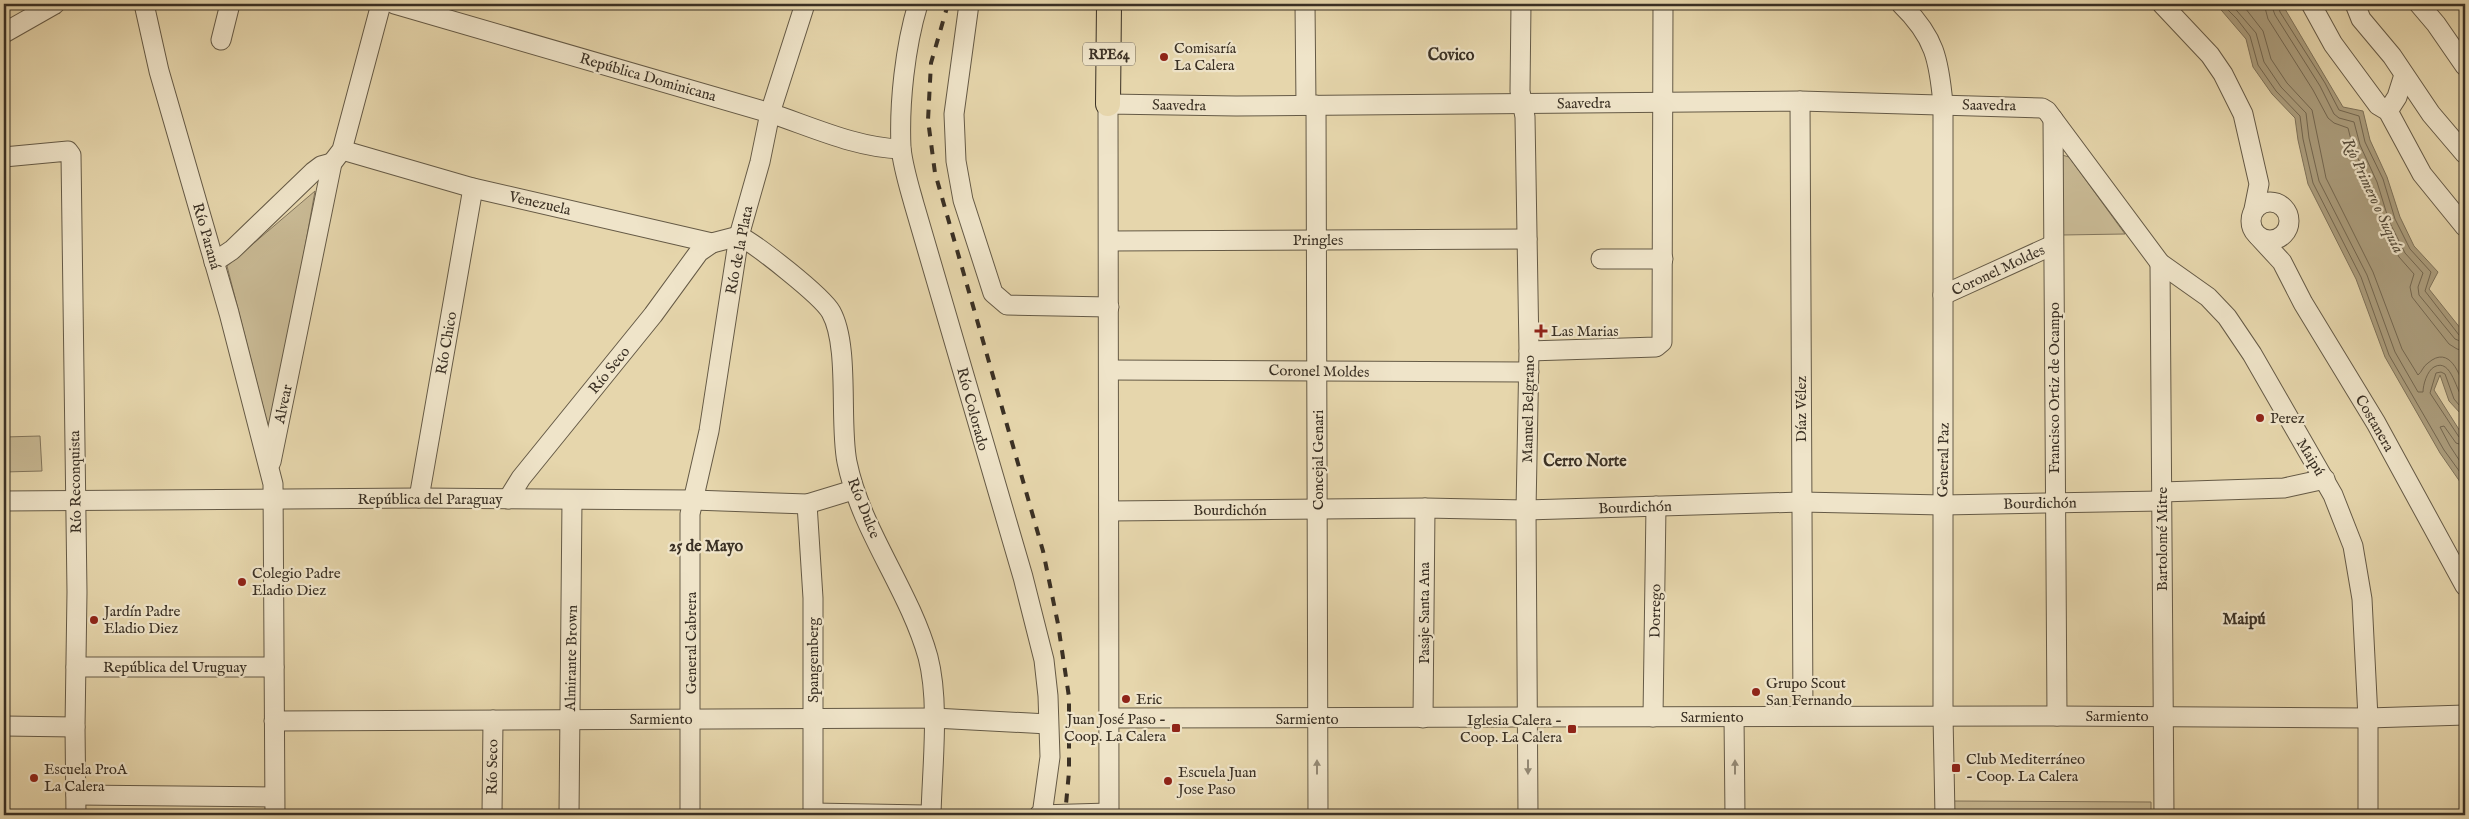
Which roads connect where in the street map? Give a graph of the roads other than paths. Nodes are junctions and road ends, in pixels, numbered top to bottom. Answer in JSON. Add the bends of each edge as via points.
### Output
{"nodes":[{"id":1,"x":55,"y":4,"type":"edge"},
{"id":2,"x":144,"y":4,"type":"edge"},
{"id":3,"x":230,"y":4,"type":"edge"},
{"id":4,"x":381,"y":4,"type":"edge"},
{"id":5,"x":394,"y":4,"type":"edge"},
{"id":6,"x":805,"y":4,"type":"edge"},
{"id":7,"x":918,"y":4,"type":"edge"},
{"id":8,"x":969,"y":4,"type":"edge"},
{"id":9,"x":1109,"y":4,"type":"edge"},
{"id":10,"x":1305,"y":4,"type":"edge"},
{"id":11,"x":1521,"y":4,"type":"edge"},
{"id":12,"x":1663,"y":4,"type":"edge"},
{"id":13,"x":1901,"y":4,"type":"edge"},
{"id":14,"x":2162,"y":4,"type":"edge"},
{"id":15,"x":2311,"y":4,"type":"edge"},
{"id":16,"x":2355,"y":4,"type":"edge"},
{"id":17,"x":2419,"y":4,"type":"edge"},
{"id":18,"x":4,"y":33,"type":"edge"},
{"id":19,"x":221,"y":40,"type":"dead end"},
{"id":20,"x":2465,"y":66,"type":"edge"},
{"id":21,"x":2404,"y":74,"type":"junction"},
{"id":22,"x":1800,"y":101,"type":"junction"},
{"id":23,"x":1662,"y":102,"type":"junction"},
{"id":24,"x":1522,"y":103,"type":"junction"},
{"id":25,"x":1108,"y":104,"type":"junction"},
{"id":26,"x":1943,"y":104,"type":"junction"},
{"id":27,"x":1311,"y":105,"type":"junction"},
{"id":28,"x":2388,"y":111,"type":"junction"},
{"id":29,"x":770,"y":113,"type":"junction"},
{"id":30,"x":2053,"y":120,"type":"junction"},
{"id":31,"x":901,"y":149,"type":"junction"},
{"id":32,"x":2465,"y":154,"type":"edge"},
{"id":33,"x":337,"y":156,"type":"junction"},
{"id":34,"x":4,"y":157,"type":"edge"},
{"id":35,"x":2259,"y":184,"type":"junction"},
{"id":36,"x":473,"y":188,"type":"junction"},
{"id":37,"x":2277,"y":203,"type":"junction"},
{"id":38,"x":2254,"y":209,"type":"junction"},
{"id":39,"x":2465,"y":227,"type":"edge"},
{"id":40,"x":2286,"y":231,"type":"junction"},
{"id":41,"x":739,"y":236,"type":"junction"},
{"id":42,"x":2258,"y":236,"type":"junction"},
{"id":43,"x":1528,"y":239,"type":"junction"},
{"id":44,"x":1317,"y":240,"type":"junction"},
{"id":45,"x":1109,"y":241,"type":"junction"},
{"id":46,"x":712,"y":243,"type":"junction"},
{"id":47,"x":2053,"y":245,"type":"junction"},
{"id":48,"x":1601,"y":259,"type":"dead end"},
{"id":49,"x":1663,"y":259,"type":"junction"},
{"id":50,"x":214,"y":262,"type":"junction"},
{"id":51,"x":2282,"y":262,"type":"junction"},
{"id":52,"x":2160,"y":263,"type":"junction"},
{"id":53,"x":1943,"y":295,"type":"junction"},
{"id":54,"x":1109,"y":307,"type":"junction"},
{"id":55,"x":1529,"y":351,"type":"junction"},
{"id":56,"x":1109,"y":370,"type":"junction"},
{"id":57,"x":1318,"y":371,"type":"junction"},
{"id":58,"x":1529,"y":372,"type":"junction"},
{"id":59,"x":270,"y":468,"type":"junction"},
{"id":60,"x":2325,"y":480,"type":"junction"},
{"id":61,"x":853,"y":490,"type":"junction"},
{"id":62,"x":2161,"y":497,"type":"junction"},
{"id":63,"x":419,"y":498,"type":"junction"},
{"id":64,"x":508,"y":499,"type":"junction"},
{"id":65,"x":273,"y":500,"type":"junction"},
{"id":66,"x":572,"y":500,"type":"junction"},
{"id":67,"x":693,"y":500,"type":"junction"},
{"id":68,"x":4,"y":501,"type":"edge"},
{"id":69,"x":76,"y":501,"type":"junction"},
{"id":70,"x":1801,"y":502,"type":"junction"},
{"id":71,"x":2054,"y":503,"type":"junction"},
{"id":72,"x":807,"y":504,"type":"junction"},
{"id":73,"x":1943,"y":505,"type":"junction"},
{"id":74,"x":1656,"y":506,"type":"junction"},
{"id":75,"x":1425,"y":508,"type":"junction"},
{"id":76,"x":1318,"y":509,"type":"junction"},
{"id":77,"x":1526,"y":510,"type":"junction"},
{"id":78,"x":1109,"y":511,"type":"junction"},
{"id":79,"x":2465,"y":586,"type":"edge"},
{"id":80,"x":274,"y":666,"type":"junction"},
{"id":81,"x":76,"y":667,"type":"junction"},
{"id":82,"x":2465,"y":715,"type":"edge"},
{"id":83,"x":1802,"y":716,"type":"junction"},
{"id":84,"x":1943,"y":716,"type":"junction"},
{"id":85,"x":2057,"y":716,"type":"junction"},
{"id":86,"x":1653,"y":717,"type":"junction"},
{"id":87,"x":1734,"y":717,"type":"junction"},
{"id":88,"x":2163,"y":717,"type":"junction"},
{"id":89,"x":691,"y":718,"type":"junction"},
{"id":90,"x":934,"y":718,"type":"junction"},
{"id":91,"x":1109,"y":718,"type":"junction"},
{"id":92,"x":1423,"y":718,"type":"junction"},
{"id":93,"x":1528,"y":718,"type":"junction"},
{"id":94,"x":2368,"y":718,"type":"junction"},
{"id":95,"x":570,"y":719,"type":"junction"},
{"id":96,"x":813,"y":719,"type":"junction"},
{"id":97,"x":1317,"y":719,"type":"junction"},
{"id":98,"x":493,"y":720,"type":"junction"},
{"id":99,"x":274,"y":721,"type":"junction"},
{"id":100,"x":1048,"y":724,"type":"junction"},
{"id":101,"x":4,"y":726,"type":"edge"},
{"id":102,"x":75,"y":727,"type":"junction"},
{"id":103,"x":76,"y":795,"type":"junction"},
{"id":104,"x":274,"y":806,"type":"edge"},
{"id":105,"x":813,"y":814,"type":"edge"},
{"id":106,"x":1110,"y":814,"type":"edge"},
{"id":107,"x":76,"y":815,"type":"edge"},
{"id":108,"x":492,"y":815,"type":"edge"},
{"id":109,"x":570,"y":815,"type":"edge"},
{"id":110,"x":690,"y":815,"type":"edge"},
{"id":111,"x":926,"y":815,"type":"edge"},
{"id":112,"x":930,"y":815,"type":"edge"},
{"id":113,"x":1041,"y":815,"type":"edge"},
{"id":114,"x":1318,"y":815,"type":"edge"},
{"id":115,"x":1528,"y":815,"type":"edge"},
{"id":116,"x":1735,"y":815,"type":"edge"},
{"id":117,"x":1945,"y":815,"type":"edge"},
{"id":118,"x":2164,"y":815,"type":"edge"},
{"id":119,"x":2368,"y":815,"type":"edge"}],
"edges":[{"from":1,"to":18,"type":"street"},
{"from":2,"to":50,"type":"street","name":"Río Paraná","via":[[159,71]]},
{"from":3,"to":19,"type":"street"},
{"from":4,"to":33,"type":"street","name":"Alvear"},
{"from":5,"to":29,"type":"street","name":"República Dominicana"},
{"from":6,"to":29,"type":"street","name":"Río de la Plata"},
{"from":7,"to":31,"type":"street","name":"Río Colorado","via":[[909,39],[903,87]]},
{"from":8,"to":54,"type":"street","via":[[953,138],[963,200],[993,293],[1007,305]]},
{"from":9,"to":25,"type":"main road","number":"RPE64"},
{"from":10,"to":27,"type":"street","name":"Concejal Genari"},
{"from":11,"to":24,"type":"street","name":"Manuel Belgrano"},
{"from":12,"to":23,"type":"street"},
{"from":13,"to":26,"type":"street","name":"General Paz","via":[[1918,23],[1937,57]]},
{"from":14,"to":35,"type":"street","name":"Costanera","via":[[2201,44],[2223,74],[2243,114]]},
{"from":15,"to":28,"type":"street","via":[[2333,44],[2378,105]]},
{"from":16,"to":21,"type":"street","via":[[2360,19]]},
{"from":17,"to":20,"type":"street"},
{"from":21,"to":28,"type":"street","via":[[2397,97]]},
{"from":21,"to":32,"type":"street","via":[[2430,114]]},
{"from":22,"to":23,"type":"street","name":"Saavedra"},
{"from":22,"to":26,"type":"street","name":"Saavedra"},
{"from":22,"to":70,"type":"street","name":"Díaz Vélez"},
{"from":23,"to":24,"type":"street","name":"Saavedra"},
{"from":23,"to":49,"type":"street"},
{"from":24,"to":27,"type":"street","name":"Saavedra"},
{"from":24,"to":43,"type":"street","name":"Manuel Belgrano"},
{"from":25,"to":27,"type":"street","name":"Saavedra"},
{"from":25,"to":45,"type":"street","number":"RPE64"},
{"from":26,"to":30,"type":"street","name":"Saavedra","via":[[2035,106],[2047,111]]},
{"from":26,"to":53,"type":"street","name":"General Paz"},
{"from":27,"to":44,"type":"street","name":"Concejal Genari"},
{"from":28,"to":39,"type":"street","via":[[2422,174]]},
{"from":29,"to":31,"type":"street","name":"República Dominicana","via":[[858,141]]},
{"from":29,"to":41,"type":"street","name":"Río de la Plata"},
{"from":30,"to":47,"type":"street","name":"Francisco Ortiz de Ocampo"},
{"from":30,"to":52,"type":"street","name":"Maipú"},
{"from":31,"to":100,"type":"street","name":"Río Colorado","via":[[916,212],[1044,660]]},
{"from":33,"to":36,"type":"street","name":"Venezuela"},
{"from":33,"to":50,"type":"street","via":[[313,172],[232,250]]},
{"from":33,"to":59,"type":"street","name":"Alvear"},
{"from":34,"to":69,"type":"street","name":"Río Reconquista","via":[[68,151],[71,155]]},
{"from":35,"to":37,"type":"street"},
{"from":35,"to":38,"type":"street","name":"Costanera"},
{"from":36,"to":46,"type":"street","name":"Venezuela"},
{"from":36,"to":63,"type":"street","name":"Río Chico"},
{"from":37,"to":38,"type":"street","via":[[2264,202]]},
{"from":37,"to":40,"type":"street","via":[[2289,218]]},
{"from":38,"to":42,"type":"street","name":"Costanera","via":[[2251,226]]},
{"from":40,"to":42,"type":"street","via":[[2275,239]]},
{"from":40,"to":51,"type":"street"},
{"from":41,"to":46,"type":"street","name":"Venezuela"},
{"from":41,"to":61,"type":"street","name":"Río Dulce","via":[[756,245],[824,302],[837,325],[847,459]]},
{"from":41,"to":67,"type":"street","name":"Río de la Plata","via":[[710,431]]},
{"from":42,"to":51,"type":"street","name":"Costanera"},
{"from":43,"to":44,"type":"street","name":"Pringles"},
{"from":43,"to":55,"type":"street","name":"Manuel Belgrano"},
{"from":44,"to":45,"type":"street","name":"Pringles"},
{"from":44,"to":57,"type":"street","name":"Concejal Genari"},
{"from":45,"to":54,"type":"street","number":"RPE64"},
{"from":46,"to":64,"type":"street","name":"Río Seco","via":[[698,252],[653,315],[521,478]]},
{"from":47,"to":53,"type":"street","name":"Coronel Moldes"},
{"from":47,"to":71,"type":"street","name":"Francisco Ortiz de Ocampo"},
{"from":48,"to":49,"type":"street"},
{"from":49,"to":55,"type":"street","via":[[1660,345]]},
{"from":50,"to":59,"type":"street","name":"Río Paraná"},
{"from":51,"to":79,"type":"street","name":"Costanera","via":[[2303,303],[2376,423]]},
{"from":52,"to":60,"type":"street","name":"Maipú","via":[[2218,306],[2252,354]]},
{"from":52,"to":62,"type":"street","name":"Bartolomé Mitre"},
{"from":53,"to":73,"type":"street","name":"General Paz"},
{"from":54,"to":56,"type":"street","number":"RPE64"},
{"from":55,"to":58,"type":"street","name":"Manuel Belgrano"},
{"from":56,"to":57,"type":"street","name":"Coronel Moldes"},
{"from":56,"to":78,"type":"street","number":"RPE64"},
{"from":57,"to":58,"type":"street","name":"Coronel Moldes"},
{"from":57,"to":76,"type":"street","name":"Concejal Genari"},
{"from":58,"to":77,"type":"street","name":"Manuel Belgrano"},
{"from":59,"to":65,"type":"street","name":"Alvear"},
{"from":60,"to":62,"type":"street","name":"Bourdichón","via":[[2284,488]]},
{"from":60,"to":94,"type":"street","name":"Maipú","via":[[2343,520],[2357,568]]},
{"from":61,"to":72,"type":"street","name":"República del Paraguay"},
{"from":61,"to":90,"type":"street","name":"Río Dulce","via":[[921,636],[931,674]]},
{"from":62,"to":71,"type":"street","name":"Bourdichón"},
{"from":62,"to":88,"type":"street","name":"Bartolomé Mitre"},
{"from":63,"to":64,"type":"street","name":"República del Paraguay"},
{"from":63,"to":65,"type":"street","name":"República del Paraguay"},
{"from":64,"to":66,"type":"street","name":"República del Paraguay"},
{"from":65,"to":69,"type":"street","name":"República del Paraguay"},
{"from":65,"to":80,"type":"street","name":"Alvear"},
{"from":66,"to":67,"type":"street","name":"República del Paraguay"},
{"from":66,"to":95,"type":"street","name":"Almirante Brown"},
{"from":67,"to":72,"type":"street","name":"República del Paraguay"},
{"from":67,"to":89,"type":"street","name":"General Cabrera","via":[[690,514]]},
{"from":68,"to":69,"type":"street","name":"República del Paraguay"},
{"from":69,"to":81,"type":"street","name":"Río Reconquista"},
{"from":70,"to":73,"type":"street","name":"Bourdichón"},
{"from":70,"to":74,"type":"street","name":"Bourdichón"},
{"from":70,"to":83,"type":"street","name":"Díaz Vélez"},
{"from":71,"to":73,"type":"street","name":"Bourdichón"},
{"from":71,"to":85,"type":"street","name":"Francisco Ortiz de Ocampo"},
{"from":72,"to":96,"type":"street","name":"Spangemberg","via":[[813,598]]},
{"from":73,"to":84,"type":"street","name":"General Paz"},
{"from":74,"to":77,"type":"street","name":"Bourdichón"},
{"from":74,"to":86,"type":"street","name":"Dorrego"},
{"from":75,"to":76,"type":"street","name":"Bourdichón"},
{"from":75,"to":77,"type":"street","name":"Bourdichón"},
{"from":75,"to":92,"type":"street","name":"Pasaje Santa Ana"},
{"from":76,"to":78,"type":"street","name":"Bourdichón"},
{"from":76,"to":97,"type":"street","name":"Concejal Genari"},
{"from":77,"to":93,"type":"street","name":"Manuel Belgrano"},
{"from":78,"to":91,"type":"street","number":"RPE64"},
{"from":80,"to":81,"type":"street","name":"República del Uruguay"},
{"from":80,"to":99,"type":"street","name":"Alvear"},
{"from":81,"to":102,"type":"street","name":"Río Reconquista"},
{"from":82,"to":94,"type":"street","name":"Sarmiento"},
{"from":83,"to":84,"type":"street","name":"Sarmiento"},
{"from":83,"to":87,"type":"street","name":"Sarmiento"},
{"from":84,"to":85,"type":"street","name":"Sarmiento"},
{"from":84,"to":117,"type":"street","name":"General Paz"},
{"from":85,"to":88,"type":"street","name":"Sarmiento"},
{"from":86,"to":87,"type":"street","name":"Sarmiento"},
{"from":86,"to":93,"type":"street","name":"Sarmiento"},
{"from":116,"to":87,"type":"street","one_way":true},
{"from":88,"to":94,"type":"street","name":"Sarmiento"},
{"from":88,"to":118,"type":"street","name":"Bartolomé Mitre"},
{"from":89,"to":95,"type":"street","name":"Sarmiento"},
{"from":89,"to":96,"type":"street","name":"Sarmiento"},
{"from":89,"to":110,"type":"street","name":"General Cabrera"},
{"from":90,"to":96,"type":"street","name":"Sarmiento"},
{"from":90,"to":100,"type":"street","name":"Sarmiento"},
{"from":90,"to":112,"type":"street","name":"Río Dulce"},
{"from":91,"to":97,"type":"street","name":"Sarmiento"},
{"from":91,"to":106,"type":"street","number":"RPE64"},
{"from":92,"to":93,"type":"street","name":"Sarmiento"},
{"from":92,"to":97,"type":"street","name":"Sarmiento"},
{"from":93,"to":115,"type":"street","name":"Manuel Belgrano","one_way":true},
{"from":94,"to":119,"type":"street","name":"Maipú"},
{"from":95,"to":98,"type":"street","name":"Sarmiento"},
{"from":95,"to":109,"type":"street","name":"Almirante Brown"},
{"from":96,"to":105,"type":"street","name":"Spangemberg"},
{"from":114,"to":97,"type":"street","name":"Concejal Genari","one_way":true},
{"from":98,"to":99,"type":"street","name":"Sarmiento"},
{"from":98,"to":108,"type":"street","name":"Río Seco"},
{"from":99,"to":104,"type":"street","name":"Alvear"},
{"from":100,"to":113,"type":"street","name":"Río Colorado","via":[[1050,758]]},
{"from":101,"to":102,"type":"street"},
{"from":102,"to":103,"type":"street","name":"Río Reconquista"},
{"from":103,"to":104,"type":"street"},
{"from":103,"to":107,"type":"street","name":"Río Reconquista"},
{"from":105,"to":111,"type":"street"},
{"from":106,"to":113,"type":"street"}]}
